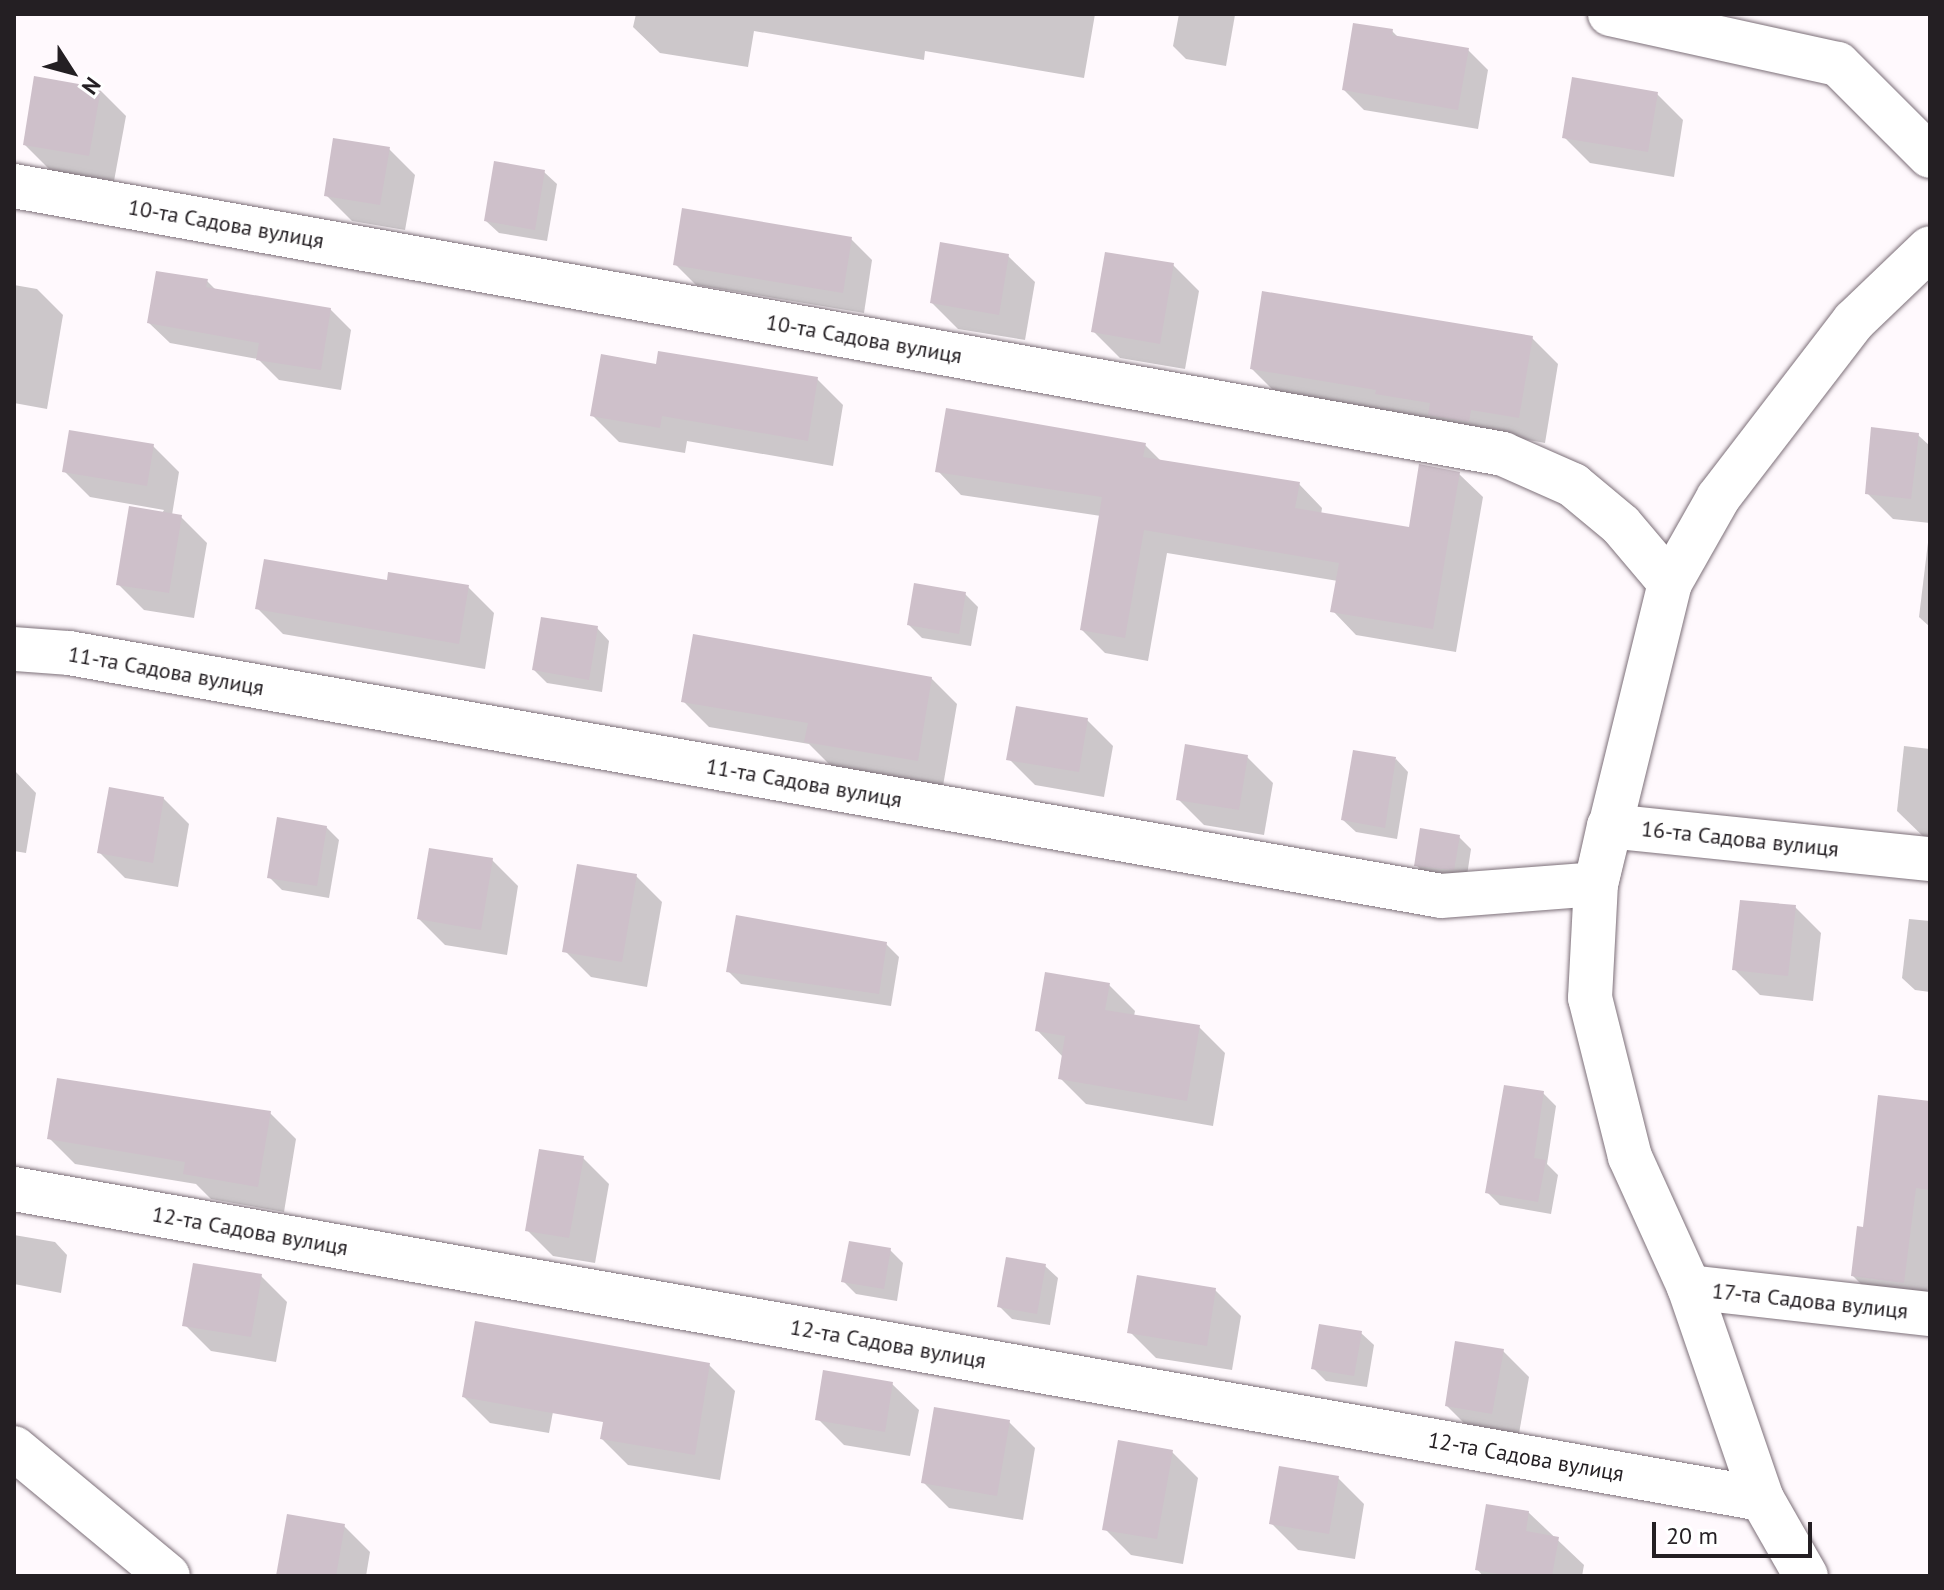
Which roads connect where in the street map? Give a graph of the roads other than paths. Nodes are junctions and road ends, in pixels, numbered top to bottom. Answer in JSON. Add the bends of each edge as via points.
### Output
{"nodes":[{"id":1,"x":1610,"y":14,"type":"edge"},
{"id":2,"x":1930,"y":156,"type":"edge"},
{"id":3,"x":14,"y":186,"type":"edge"},
{"id":4,"x":1930,"y":248,"type":"edge"},
{"id":5,"x":1670,"y":583,"type":"junction"},
{"id":6,"x":14,"y":649,"type":"edge"},
{"id":7,"x":1609,"y":826,"type":"junction"},
{"id":8,"x":1930,"y":859,"type":"edge"},
{"id":9,"x":1596,"y":884,"type":"junction"},
{"id":10,"x":14,"y":1189,"type":"edge"},
{"id":11,"x":1689,"y":1287,"type":"junction"},
{"id":12,"x":1930,"y":1314,"type":"edge"},
{"id":13,"x":14,"y":1448,"type":"edge"},
{"id":14,"x":1762,"y":1499,"type":"junction"},
{"id":15,"x":168,"y":1576,"type":"edge"},
{"id":16,"x":1806,"y":1576,"type":"edge"}],
"edges":[{"from":1,"to":2,"type":"street","via":[[1838,64]]},
{"from":3,"to":5,"type":"street","name":"10-та Садова вулиця","via":[[1503,454],[1573,485],[1621,525]]},
{"from":4,"to":5,"type":"street","via":[[1844,333],[1718,498]]},
{"from":5,"to":7,"type":"street"},
{"from":6,"to":9,"type":"street","name":"11-та Садова вулиця","via":[[69,653],[1441,896]]},
{"from":7,"to":8,"type":"street","name":"16-та Садова вулиця"},
{"from":7,"to":9,"type":"street","name":"16-та Садова вулиця"},
{"from":9,"to":11,"type":"street","name":"16-та Садова вулиця","via":[[1590,998],[1630,1157]]},
{"from":10,"to":14,"type":"street","name":"12-та Садова вулиця"},
{"from":11,"to":12,"type":"street","name":"17-та Садова вулиця"},
{"from":11,"to":14,"type":"street","name":"16-та Садова вулиця"},
{"from":13,"to":15,"type":"street"},
{"from":14,"to":16,"type":"street","name":"16-та Садова вулиця"}]}
